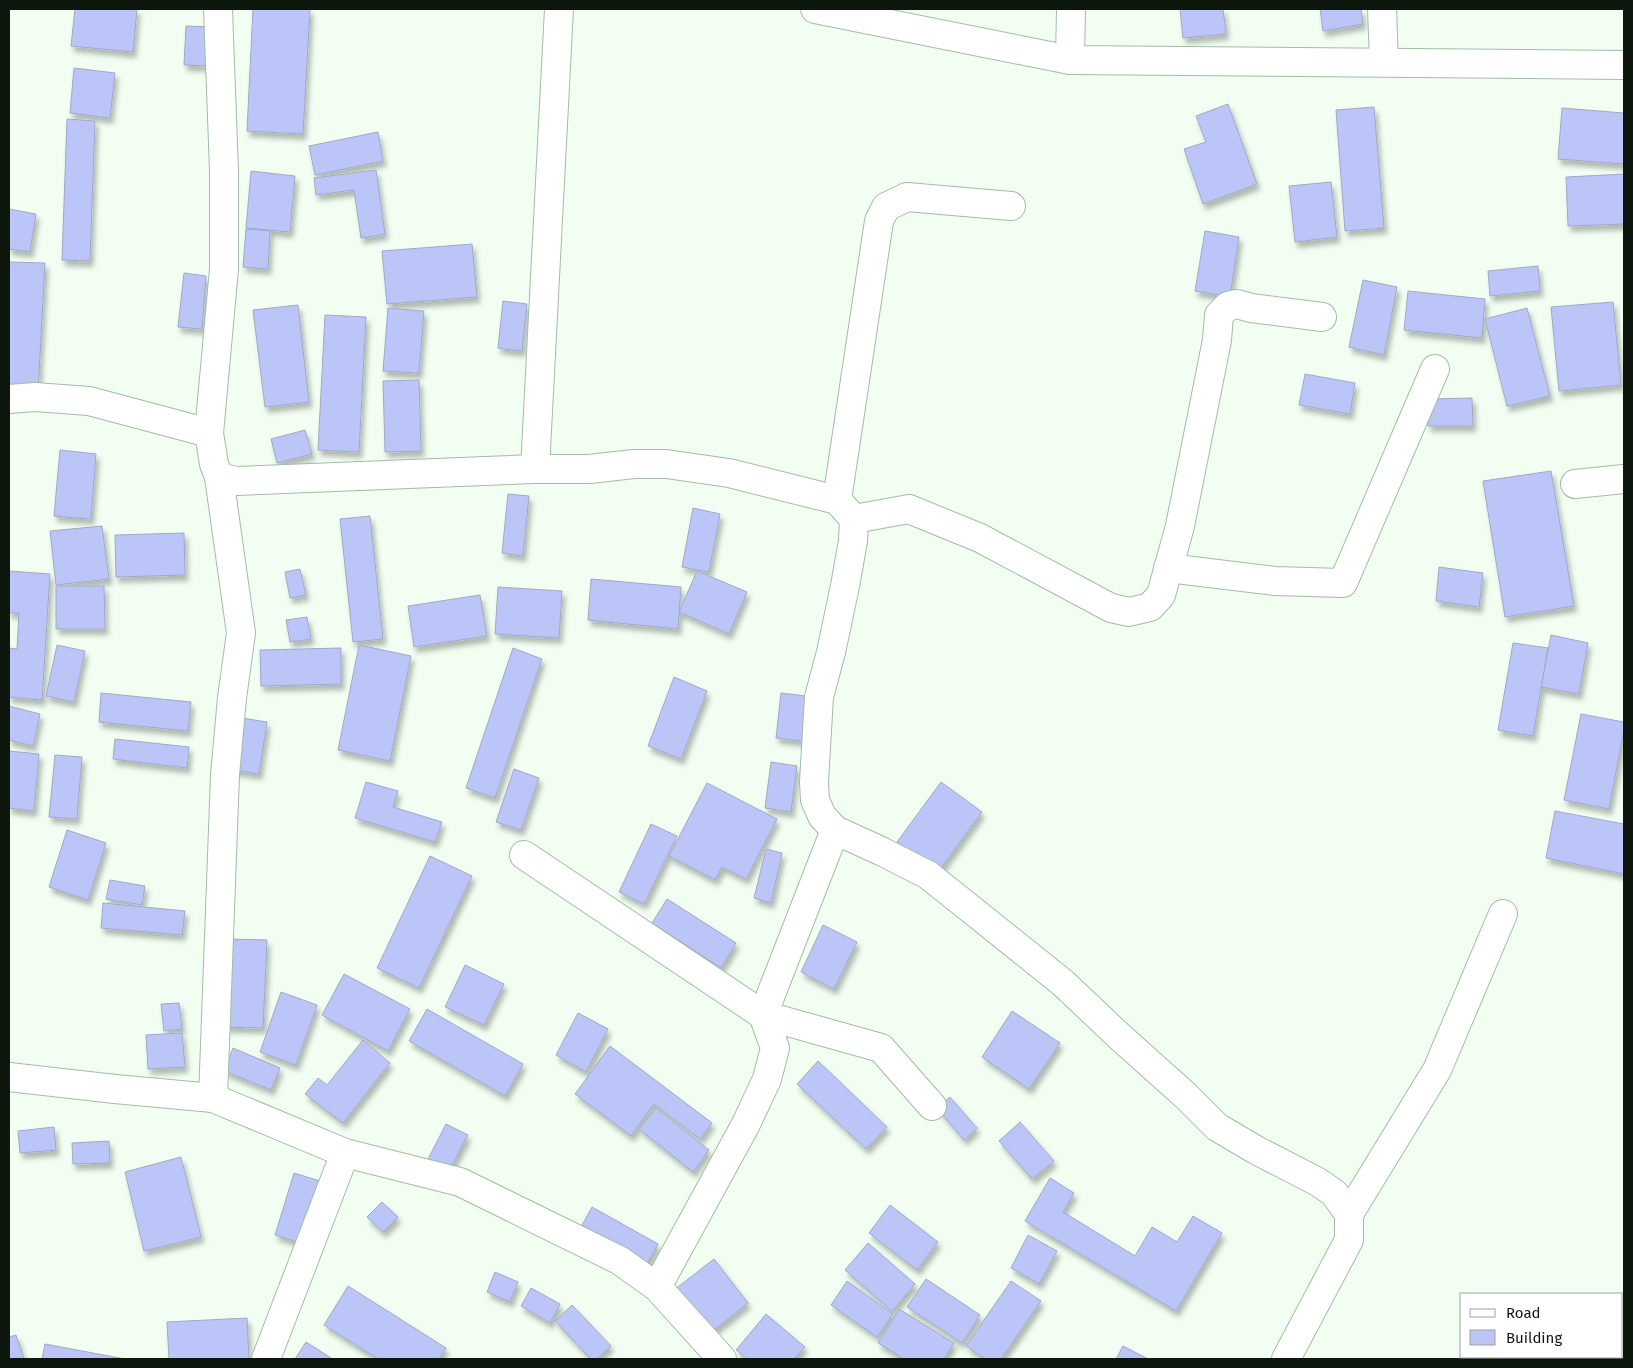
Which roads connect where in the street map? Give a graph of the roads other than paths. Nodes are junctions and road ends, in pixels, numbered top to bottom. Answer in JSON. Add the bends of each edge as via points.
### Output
{"nodes":[{"id":1,"x":218,"y":9,"type":"edge"},
{"id":2,"x":559,"y":9,"type":"edge"},
{"id":3,"x":814,"y":9,"type":"edge"},
{"id":4,"x":1071,"y":9,"type":"edge"},
{"id":5,"x":1382,"y":9,"type":"edge"},
{"id":6,"x":1070,"y":60,"type":"junction"},
{"id":7,"x":1384,"y":62,"type":"junction"},
{"id":8,"x":1624,"y":65,"type":"edge"},
{"id":9,"x":1011,"y":206,"type":"dead end"},
{"id":10,"x":1322,"y":317,"type":"dead end"},
{"id":11,"x":1435,"y":369,"type":"dead end"},
{"id":12,"x":9,"y":399,"type":"edge"},
{"id":13,"x":209,"y":433,"type":"junction"},
{"id":14,"x":535,"y":469,"type":"junction"},
{"id":15,"x":219,"y":477,"type":"junction"},
{"id":16,"x":1624,"y":479,"type":"edge"},
{"id":17,"x":1575,"y":484,"type":"dead end"},
{"id":18,"x":846,"y":510,"type":"junction"},
{"id":19,"x":1168,"y":568,"type":"junction"},
{"id":20,"x":835,"y":830,"type":"junction"},
{"id":21,"x":524,"y":855,"type":"dead end"},
{"id":22,"x":1503,"y":914,"type":"dead end"},
{"id":23,"x":763,"y":1015,"type":"junction"},
{"id":24,"x":9,"y":1076,"type":"edge"},
{"id":25,"x":213,"y":1098,"type":"junction"},
{"id":26,"x":932,"y":1106,"type":"dead end"},
{"id":27,"x":345,"y":1153,"type":"junction"},
{"id":28,"x":1349,"y":1214,"type":"junction"},
{"id":29,"x":657,"y":1287,"type":"junction"},
{"id":30,"x":266,"y":1359,"type":"edge"},
{"id":31,"x":722,"y":1359,"type":"edge"},
{"id":32,"x":1286,"y":1359,"type":"edge"}],
"edges":[{"from":1,"to":13,"type":"street","via":[[224,269]]},
{"from":2,"to":14,"type":"street"},
{"from":3,"to":6,"type":"street"},
{"from":4,"to":6,"type":"street"},
{"from":5,"to":7,"type":"street"},
{"from":6,"to":7,"type":"street"},
{"from":7,"to":8,"type":"street"},
{"from":9,"to":18,"type":"street","via":[[907,197],[886,206],[879,221]]},
{"from":10,"to":19,"type":"street","via":[[1237,304],[1228,306],[1219,315],[1217,340],[1182,516]]},
{"from":11,"to":19,"type":"street","via":[[1343,583],[1275,581]]},
{"from":12,"to":13,"type":"street","via":[[35,397],[89,401]]},
{"from":13,"to":15,"type":"street"},
{"from":14,"to":15,"type":"street","via":[[236,481]]},
{"from":14,"to":18,"type":"street","via":[[666,464],[729,473]]},
{"from":15,"to":25,"type":"street","via":[[241,633],[225,775]]},
{"from":16,"to":17,"type":"street"},
{"from":18,"to":19,"type":"street","via":[[910,509],[980,538],[1111,608],[1130,612],[1150,607],[1161,595]]},
{"from":18,"to":20,"type":"street","via":[[853,541],[832,652],[819,697],[814,782],[815,800],[822,816]]},
{"from":20,"to":23,"type":"street"},
{"from":20,"to":28,"type":"street","via":[[928,875],[1063,983],[1217,1127],[1318,1182],[1334,1193]]},
{"from":21,"to":23,"type":"street"},
{"from":22,"to":28,"type":"street","via":[[1437,1070]]},
{"from":23,"to":26,"type":"street","via":[[881,1048]]},
{"from":23,"to":29,"type":"street","via":[[775,1048],[767,1079]]},
{"from":24,"to":25,"type":"street"},
{"from":25,"to":27,"type":"street"},
{"from":27,"to":29,"type":"street","via":[[460,1182],[619,1260]]},
{"from":27,"to":30,"type":"street"},
{"from":28,"to":32,"type":"street","via":[[1349,1240]]},
{"from":29,"to":31,"type":"street"}]}
